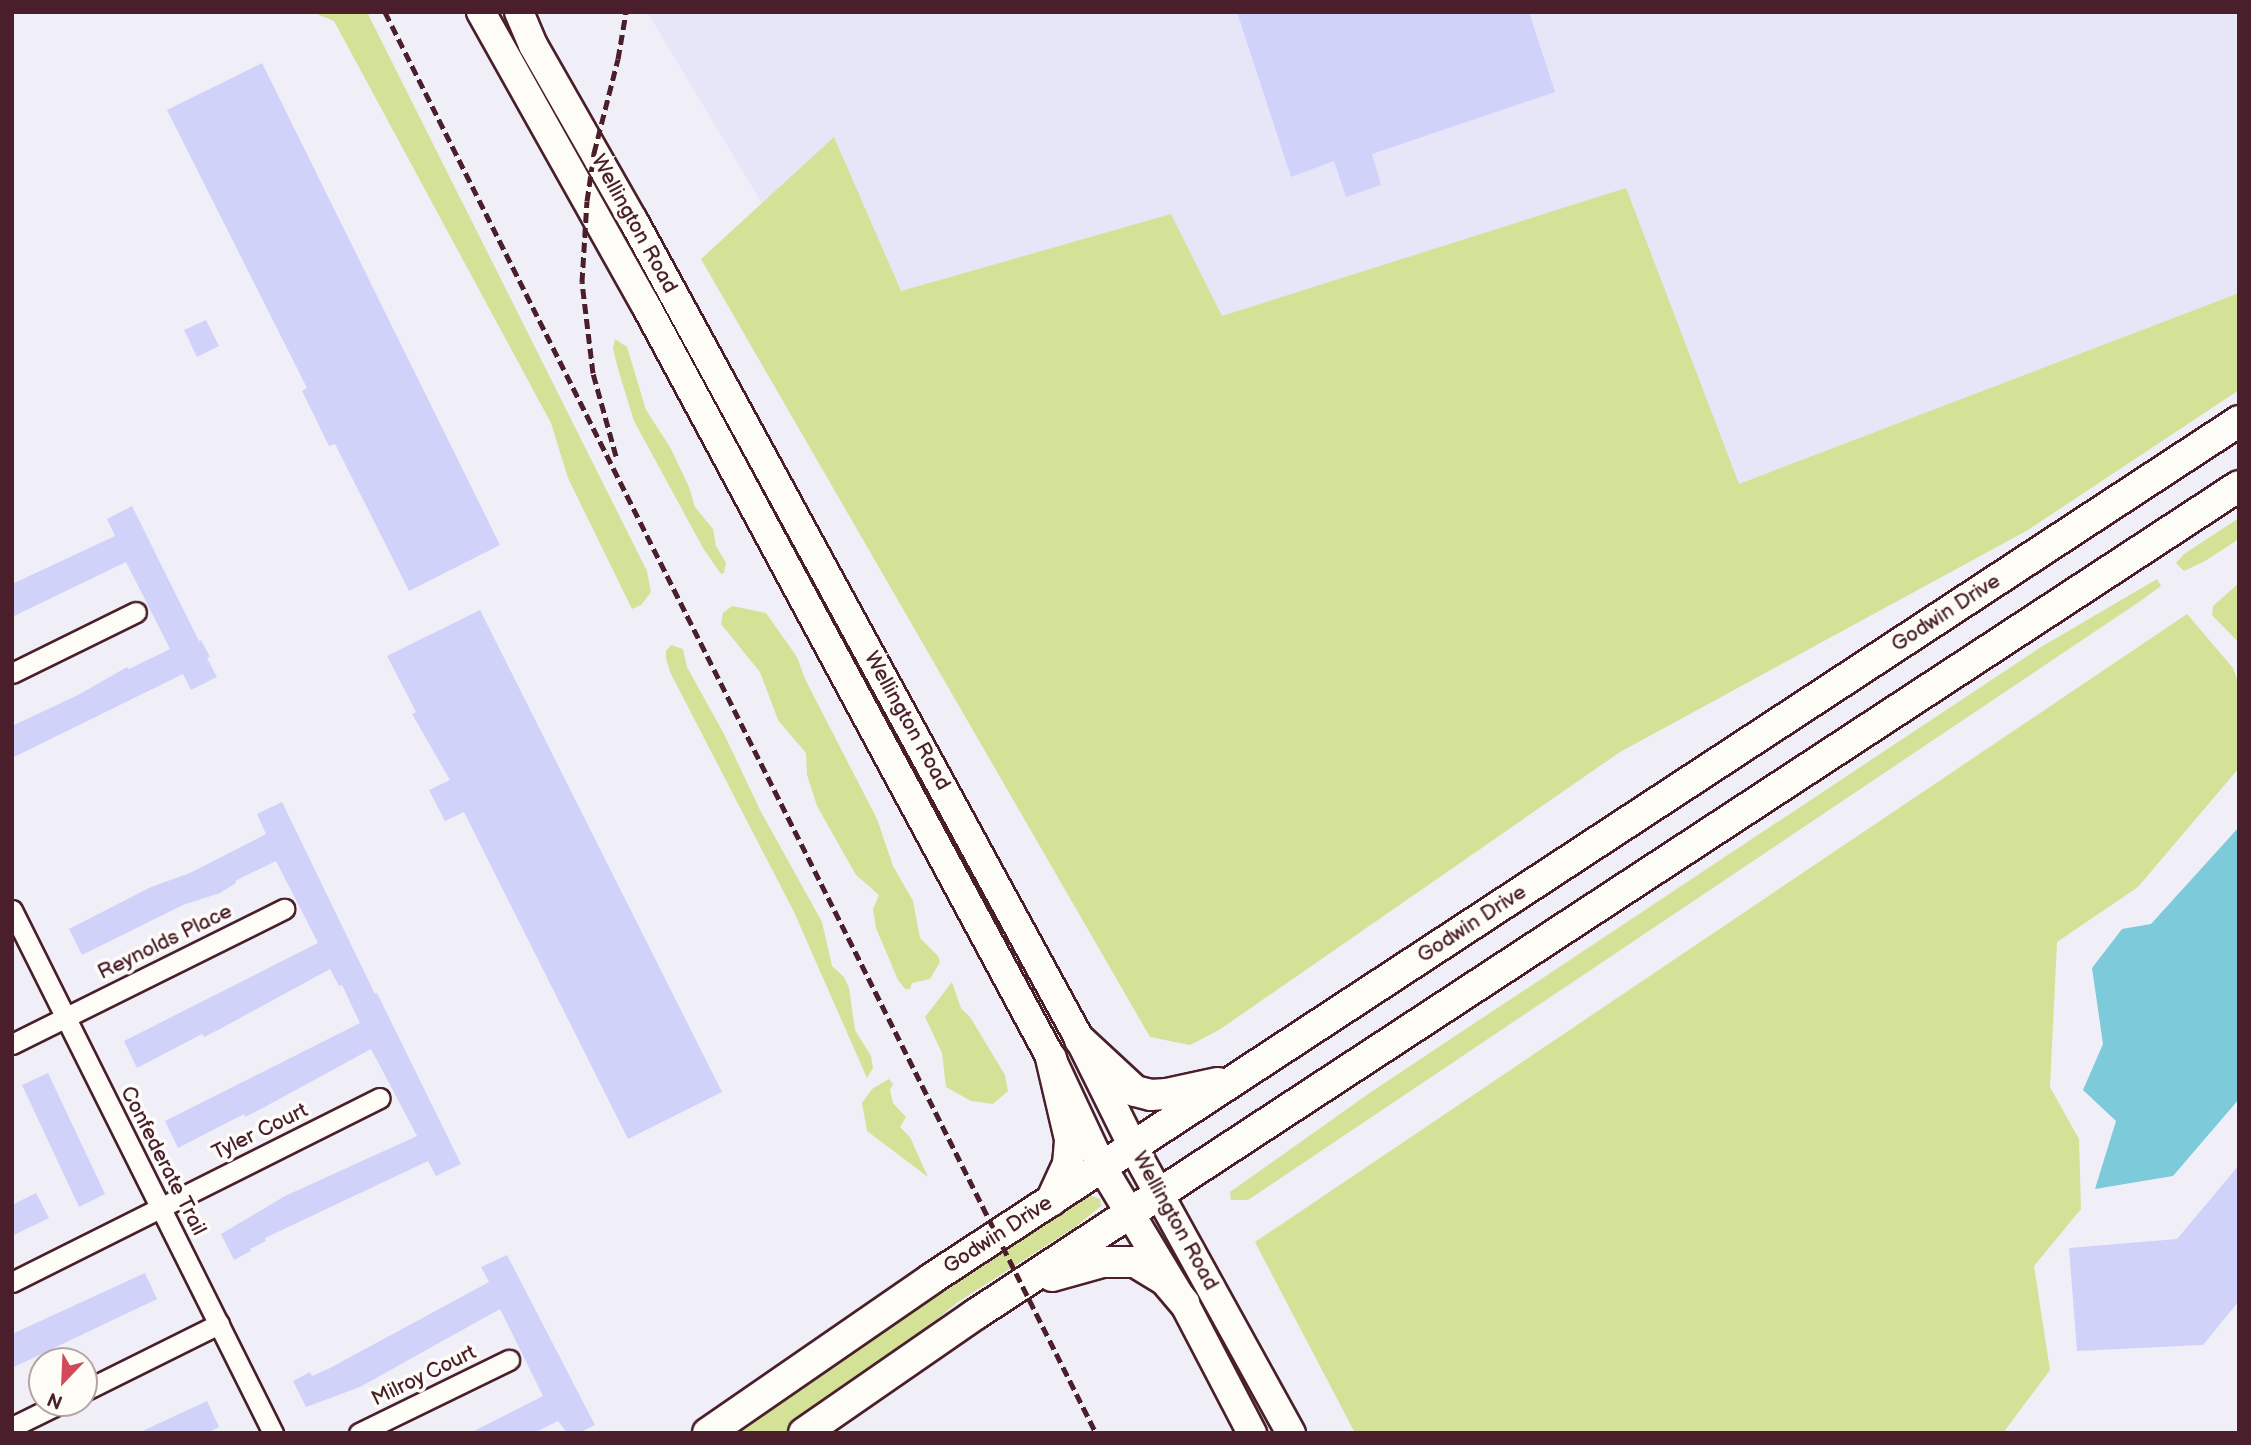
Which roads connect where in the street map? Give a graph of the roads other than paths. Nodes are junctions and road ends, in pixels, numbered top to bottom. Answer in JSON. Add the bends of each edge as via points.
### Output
{"nodes":[{"id":1,"x":481,"y":12,"type":"edge"},
{"id":2,"x":519,"y":12,"type":"edge"},
{"id":3,"x":2239,"y":421,"type":"edge"},
{"id":4,"x":2239,"y":486,"type":"edge"},
{"id":5,"x":136,"y":612,"type":"dead end"},
{"id":6,"x":12,"y":673,"type":"edge"},
{"id":7,"x":284,"y":909,"type":"dead end"},
{"id":8,"x":12,"y":910,"type":"edge"},
{"id":9,"x":66,"y":1017,"type":"junction"},
{"id":10,"x":1080,"y":1040,"type":"junction"},
{"id":11,"x":12,"y":1044,"type":"edge"},
{"id":12,"x":1051,"y":1058,"type":"junction"},
{"id":13,"x":1239,"y":1078,"type":"junction"},
{"id":14,"x":379,"y":1098,"type":"dead end"},
{"id":15,"x":1133,"y":1147,"type":"junction"},
{"id":16,"x":1102,"y":1167,"type":"junction"},
{"id":17,"x":1161,"y":1194,"type":"junction"},
{"id":18,"x":1051,"y":1201,"type":"junction"},
{"id":19,"x":160,"y":1206,"type":"junction"},
{"id":20,"x":1130,"y":1214,"type":"junction"},
{"id":21,"x":12,"y":1282,"type":"edge"},
{"id":22,"x":1021,"y":1285,"type":"junction"},
{"id":23,"x":1184,"y":1303,"type":"junction"},
{"id":24,"x":219,"y":1324,"type":"junction"},
{"id":25,"x":509,"y":1360,"type":"dead end"},
{"id":26,"x":98,"y":1384,"type":"edge"},
{"id":27,"x":32,"y":1417,"type":"edge"},
{"id":28,"x":12,"y":1427,"type":"edge"},
{"id":29,"x":273,"y":1433,"type":"edge"},
{"id":30,"x":359,"y":1433,"type":"edge"},
{"id":31,"x":708,"y":1433,"type":"edge"},
{"id":32,"x":804,"y":1433,"type":"edge"},
{"id":33,"x":1252,"y":1433,"type":"edge"},
{"id":34,"x":1291,"y":1433,"type":"edge"}],
"edges":[{"from":1,"to":12,"type":"main road","name":"Wellington Road","via":[[645,304]]},
{"from":2,"to":10,"type":"main road","name":"Wellington Road","via":[[533,45],[634,219]]},
{"from":3,"to":13,"type":"main road","name":"Godwin Drive"},
{"from":4,"to":17,"type":"main road"},
{"from":5,"to":6,"type":"street"},
{"from":7,"to":9,"type":"street","name":"Reynolds Place"},
{"from":8,"to":9,"type":"street","name":"Confederate Trail"},
{"from":9,"to":11,"type":"street","name":"Reynolds Place"},
{"from":9,"to":19,"type":"street","name":"Confederate Trail"},
{"from":10,"to":13,"type":"main road","via":[[1135,1091],[1151,1095]]},
{"from":10,"to":15,"type":"main road","name":"Wellington Road"},
{"from":12,"to":16,"type":"main road","name":"Wellington Road"},
{"from":12,"to":18,"type":"main road","via":[[1070,1139],[1068,1164]]},
{"from":13,"to":15,"type":"main road","name":"Godwin Drive"},
{"from":14,"to":19,"type":"street","name":"Tyler Court"},
{"from":15,"to":16,"type":"main road","name":"Godwin Drive"},
{"from":15,"to":17,"type":"main road","name":"Wellington Road"},
{"from":16,"to":18,"type":"main road","name":"Godwin Drive"},
{"from":16,"to":20,"type":"main road","name":"Wellington Road"},
{"from":17,"to":20,"type":"main road"},
{"from":17,"to":34,"type":"main road","name":"Wellington Road"},
{"from":18,"to":31,"type":"main road","name":"Godwin Drive"},
{"from":19,"to":21,"type":"street","name":"Tyler Court"},
{"from":19,"to":24,"type":"street","name":"Confederate Trail"},
{"from":20,"to":22,"type":"main road"},
{"from":20,"to":23,"type":"main road","name":"Wellington Road"},
{"from":22,"to":23,"type":"main road","via":[[1102,1262],[1124,1261],[1155,1272]]},
{"from":22,"to":32,"type":"main road"},
{"from":23,"to":33,"type":"main road","name":"Wellington Road"},
{"from":24,"to":26,"type":"street"},
{"from":24,"to":29,"type":"street","name":"Confederate Trail"},
{"from":25,"to":30,"type":"street","name":"Milroy Court"},
{"from":27,"to":28,"type":"street"}]}
